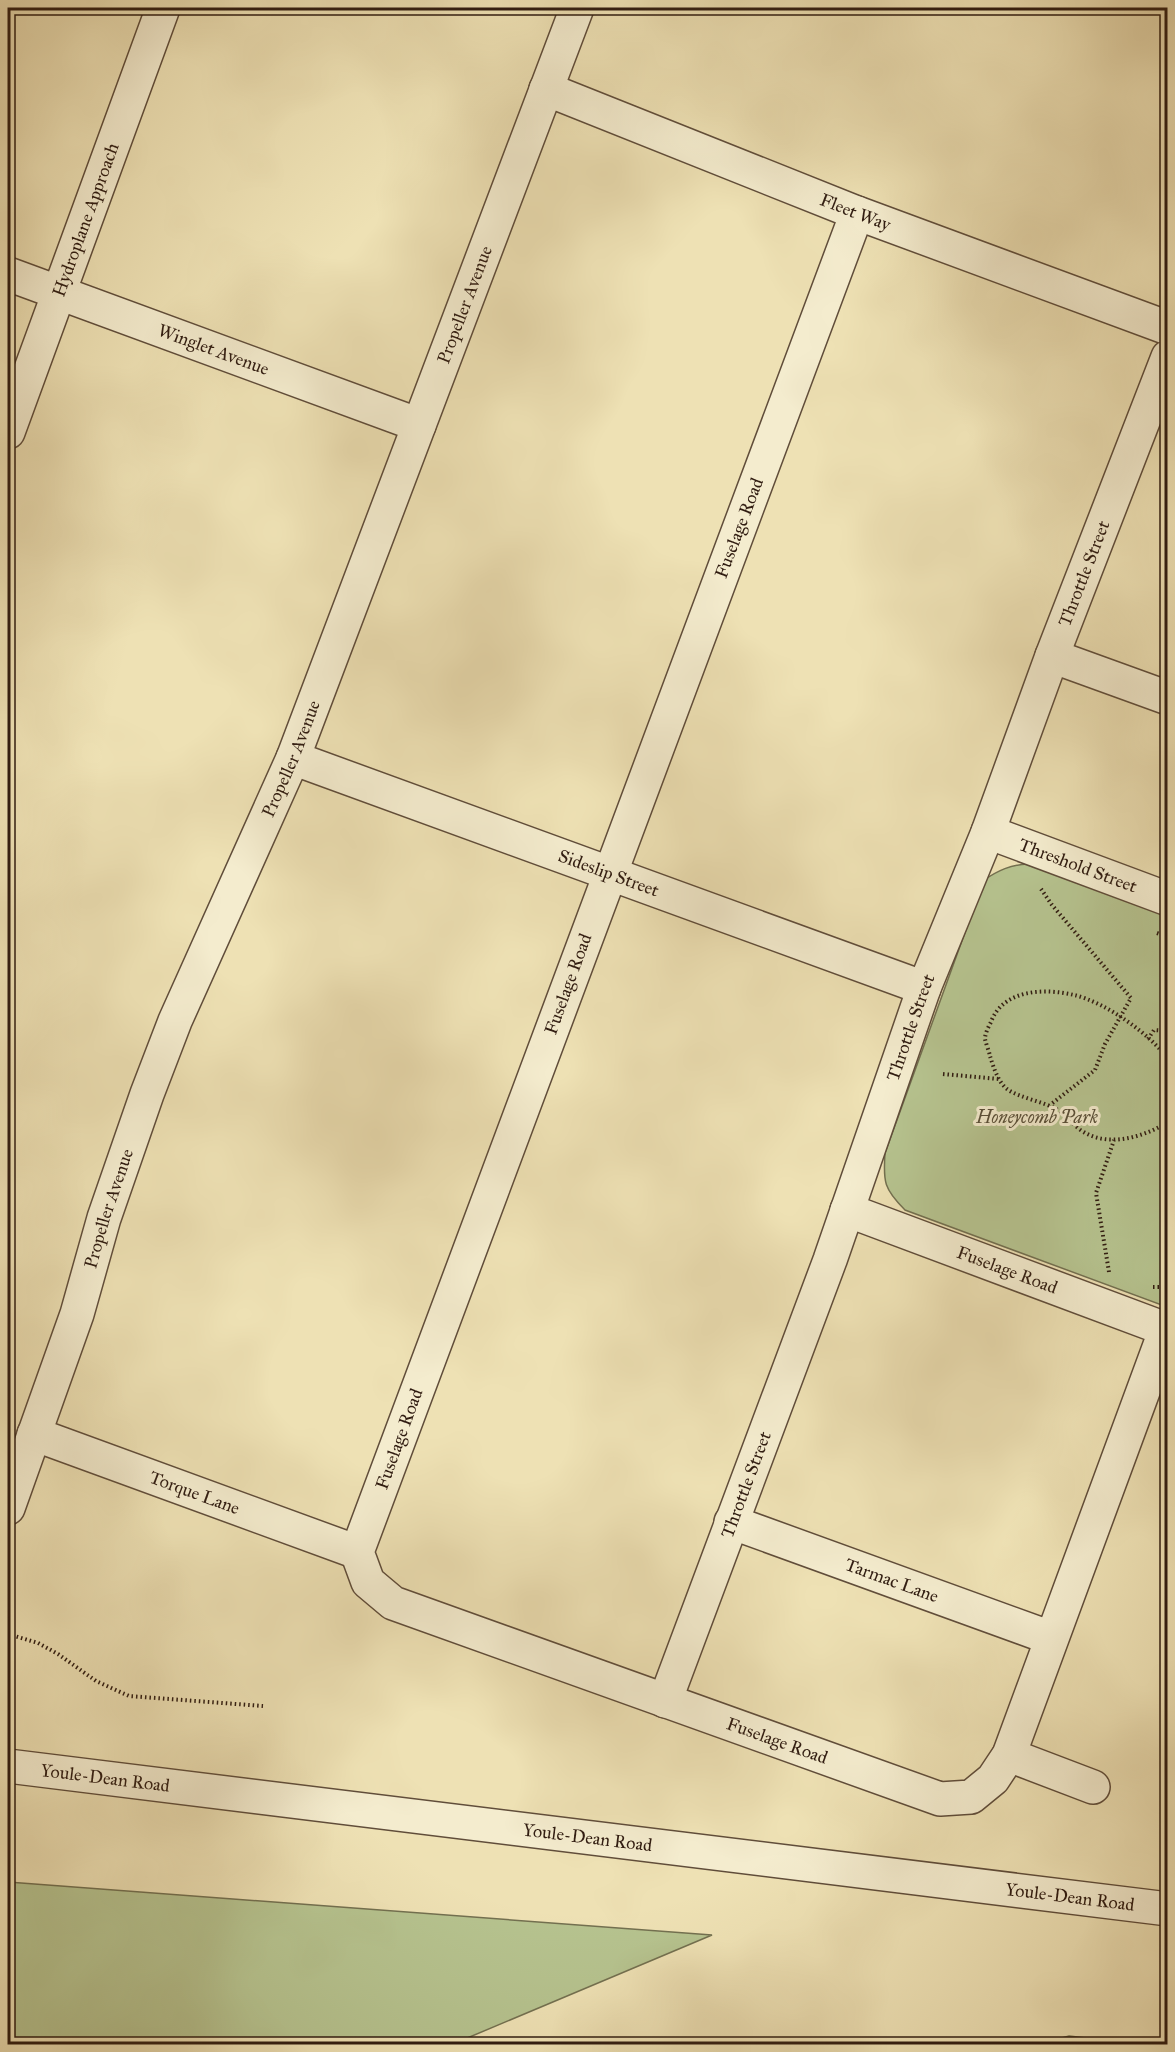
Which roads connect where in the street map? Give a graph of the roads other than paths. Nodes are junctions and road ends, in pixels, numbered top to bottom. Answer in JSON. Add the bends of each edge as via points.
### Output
{"nodes":[{"id":1,"x":163,"y":8,"type":"edge"},
{"id":2,"x":577,"y":8,"type":"edge"},
{"id":3,"x":546,"y":89,"type":"junction"},
{"id":4,"x":856,"y":213,"type":"junction"},
{"id":5,"x":8,"y":274,"type":"edge"},
{"id":6,"x":58,"y":293,"type":"junction"},
{"id":7,"x":1167,"y":328,"type":"edge"},
{"id":8,"x":1167,"y":357,"type":"edge"},
{"id":9,"x":419,"y":425,"type":"junction"},
{"id":10,"x":8,"y":432,"type":"edge"},
{"id":11,"x":1053,"y":656,"type":"junction"},
{"id":12,"x":1167,"y":698,"type":"edge"},
{"id":13,"x":293,"y":758,"type":"junction"},
{"id":14,"x":988,"y":832,"type":"junction"},
{"id":15,"x":609,"y":874,"type":"junction"},
{"id":16,"x":1167,"y":899,"type":"edge"},
{"id":17,"x":924,"y":988,"type":"junction"},
{"id":18,"x":847,"y":1210,"type":"junction"},
{"id":19,"x":1167,"y":1329,"type":"edge"},
{"id":20,"x":34,"y":1434,"type":"junction"},
{"id":21,"x":8,"y":1508,"type":"edge"},
{"id":22,"x":731,"y":1522,"type":"junction"},
{"id":23,"x":357,"y":1552,"type":"junction"},
{"id":24,"x":1052,"y":1638,"type":"junction"},
{"id":25,"x":665,"y":1701,"type":"junction"},
{"id":26,"x":1009,"y":1755,"type":"junction"},
{"id":27,"x":8,"y":1766,"type":"edge"},
{"id":28,"x":1093,"y":1787,"type":"dead end"},
{"id":29,"x":1167,"y":1909,"type":"edge"}],
"edges":[{"from":1,"to":6,"type":"street","name":"Hydroplane Approach"},
{"from":2,"to":3,"type":"street","name":"Propeller Avenue"},
{"from":3,"to":4,"type":"street","name":"Fleet Way"},
{"from":3,"to":9,"type":"street","name":"Propeller Avenue"},
{"from":4,"to":7,"type":"street","name":"Fleet Way"},
{"from":4,"to":15,"type":"street","name":"Fuselage Road"},
{"from":5,"to":6,"type":"street","name":"Winglet Avenue"},
{"from":6,"to":9,"type":"street","name":"Winglet Avenue"},
{"from":6,"to":10,"type":"street","name":"Hydroplane Approach"},
{"from":8,"to":11,"type":"street","name":"Throttle Street"},
{"from":9,"to":13,"type":"street","name":"Propeller Avenue"},
{"from":11,"to":12,"type":"street"},
{"from":11,"to":14,"type":"street","name":"Throttle Street"},
{"from":13,"to":15,"type":"street","name":"Sideslip Street"},
{"from":13,"to":20,"type":"street","name":"Propeller Avenue","via":[[175,1021],[147,1094]]},
{"from":14,"to":16,"type":"street","name":"Threshold Street"},
{"from":14,"to":17,"type":"street","name":"Throttle Street"},
{"from":15,"to":17,"type":"street","name":"Sideslip Street"},
{"from":15,"to":23,"type":"street","name":"Fuselage Road"},
{"from":17,"to":18,"type":"street","name":"Throttle Street"},
{"from":18,"to":19,"type":"street","name":"Fuselage Road"},
{"from":18,"to":22,"type":"street","name":"Throttle Street"},
{"from":19,"to":24,"type":"street","name":"Fuselage Road"},
{"from":20,"to":21,"type":"street","name":"Propeller Avenue"},
{"from":20,"to":23,"type":"street","name":"Torque Lane"},
{"from":22,"to":24,"type":"street","name":"Tarmac Lane"},
{"from":22,"to":25,"type":"street","name":"Throttle Street"},
{"from":23,"to":25,"type":"street","name":"Fuselage Road","via":[[368,1582],[393,1603]]},
{"from":24,"to":26,"type":"street","name":"Fuselage Road"},
{"from":25,"to":26,"type":"street","name":"Fuselage Road","via":[[940,1799],[971,1797],[993,1779]]},
{"from":26,"to":28,"type":"street"},
{"from":27,"to":29,"type":"street","name":"Youle-Dean Road"}]}
